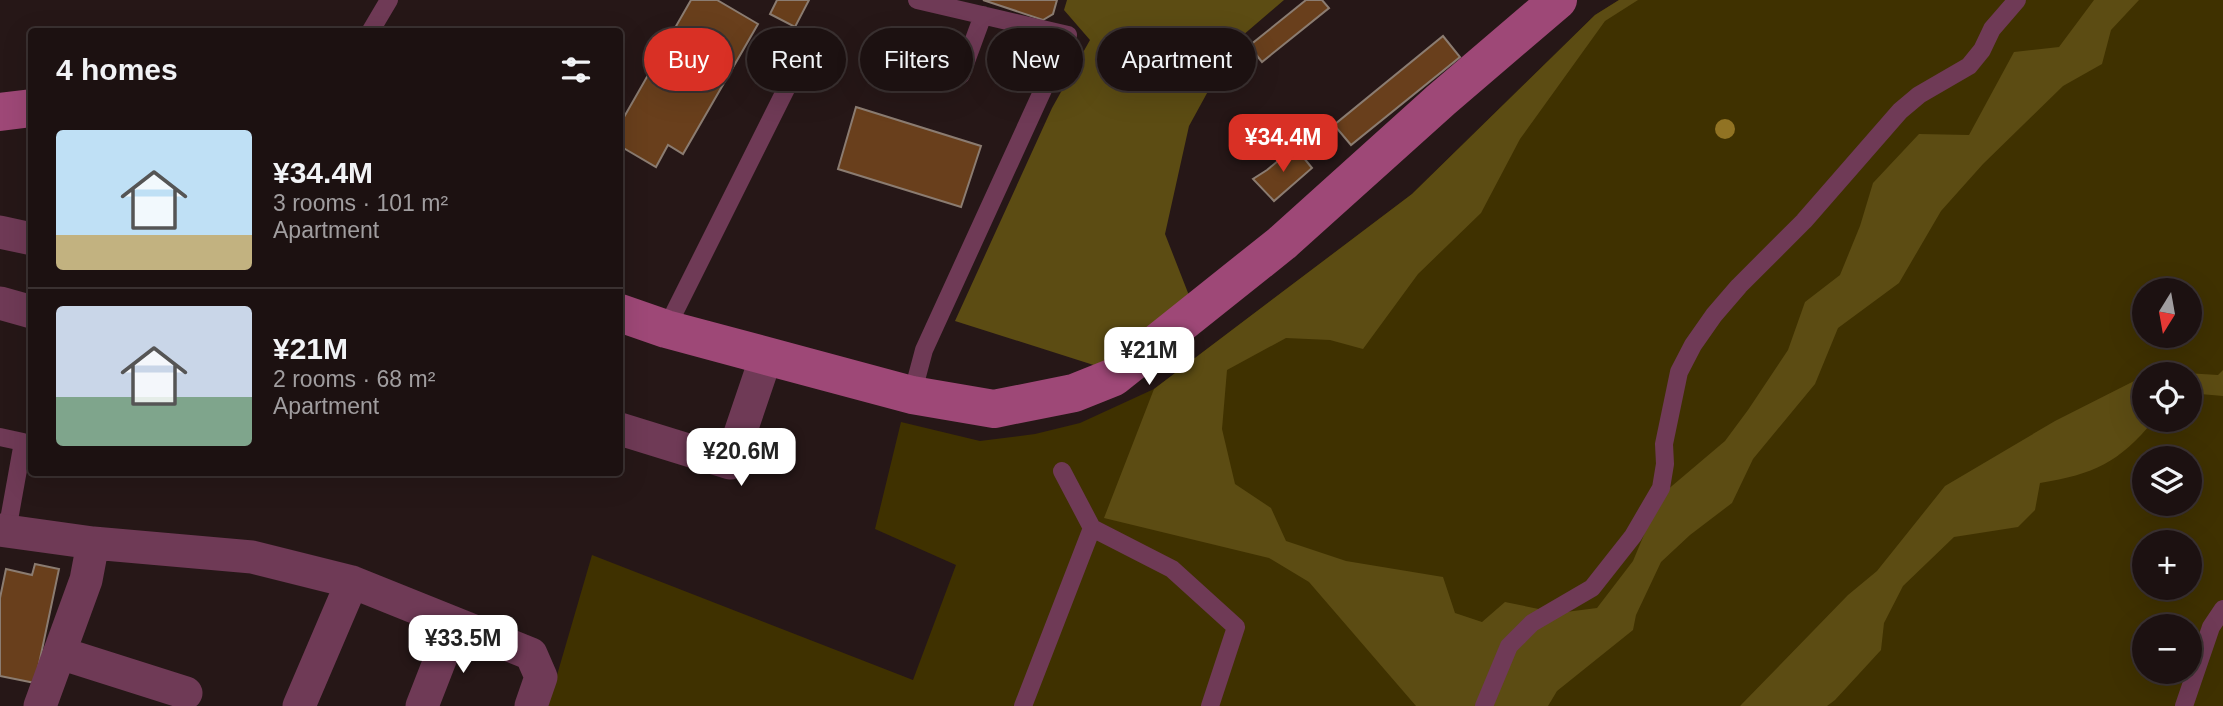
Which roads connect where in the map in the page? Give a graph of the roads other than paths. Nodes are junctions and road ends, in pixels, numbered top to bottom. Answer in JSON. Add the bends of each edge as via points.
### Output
{"nodes":[{"id":1,"x":389,"y":0,"type":"edge"},
{"id":2,"x":918,"y":0,"type":"edge"},
{"id":3,"x":1558,"y":0,"type":"edge"},
{"id":4,"x":2017,"y":0,"type":"edge"},
{"id":5,"x":983,"y":15,"type":"junction"},
{"id":6,"x":372,"y":28,"type":"edge"},
{"id":7,"x":973,"y":42,"type":"edge"},
{"id":8,"x":785,"y":91,"type":"edge"},
{"id":9,"x":28,"y":109,"type":"edge"},
{"id":10,"x":0,"y":113,"type":"edge"},
{"id":11,"x":0,"y":232,"type":"edge"},
{"id":12,"x":28,"y":238,"type":"edge"},
{"id":13,"x":0,"y":303,"type":"edge"},
{"id":14,"x":28,"y":311,"type":"edge"},
{"id":15,"x":623,"y":314,"type":"edge"},
{"id":16,"x":666,"y":329,"type":"junction"},
{"id":17,"x":765,"y":357,"type":"junction"},
{"id":18,"x":912,"y":395,"type":"junction"},
{"id":19,"x":623,"y":430,"type":"edge"},
{"id":20,"x":0,"y":437,"type":"edge"},
{"id":21,"x":1062,"y":471,"type":"dead end"},
{"id":22,"x":1092,"y":528,"type":"junction"},
{"id":23,"x":3,"y":530,"type":"edge"},
{"id":24,"x":93,"y":543,"type":"junction"},
{"id":25,"x":352,"y":582,"type":"junction"},
{"id":26,"x":2223,"y":609,"type":"edge"},
{"id":27,"x":454,"y":624,"type":"junction"},
{"id":28,"x":60,"y":653,"type":"junction"},
{"id":29,"x":186,"y":693,"type":"dead end"},
{"id":30,"x":40,"y":706,"type":"edge"},
{"id":31,"x":299,"y":706,"type":"edge"},
{"id":32,"x":422,"y":706,"type":"edge"},
{"id":33,"x":531,"y":706,"type":"edge"},
{"id":34,"x":1023,"y":706,"type":"edge"},
{"id":35,"x":1210,"y":706,"type":"edge"},
{"id":36,"x":1484,"y":706,"type":"edge"},
{"id":37,"x":2184,"y":706,"type":"edge"}],
"edges":[{"from":1,"to":6,"type":"lane"},
{"from":2,"to":5,"type":"lane"},
{"from":3,"to":18,"type":"street","via":[[1282,243],[1114,377],[1074,394],[994,409]]},
{"from":4,"to":36,"type":"lane","via":[[1969,66],[1899,111],[1804,221],[1714,315],[1679,372],[1664,444],[1661,488],[1633,537],[1592,588],[1532,623],[1509,646]]},
{"from":5,"to":7,"type":"lane"},
{"from":5,"to":18,"type":"lane","via":[[1068,35],[924,350]]},
{"from":8,"to":16,"type":"lane"},
{"from":9,"to":10,"type":"street"},
{"from":11,"to":12,"type":"street"},
{"from":13,"to":14,"type":"street"},
{"from":15,"to":16,"type":"street"},
{"from":16,"to":17,"type":"street"},
{"from":17,"to":18,"type":"street"},
{"from":17,"to":19,"type":"street","via":[[730,463]]},
{"from":20,"to":23,"type":"lane","via":[[23,442]]},
{"from":21,"to":22,"type":"lane"},
{"from":22,"to":34,"type":"lane"},
{"from":22,"to":35,"type":"lane","via":[[1172,569],[1236,627]]},
{"from":23,"to":24,"type":"street"},
{"from":24,"to":25,"type":"street","via":[[252,557]]},
{"from":24,"to":28,"type":"street","via":[[86,580]]},
{"from":25,"to":27,"type":"street"},
{"from":25,"to":31,"type":"street"},
{"from":26,"to":37,"type":"lane","via":[[2211,627]]},
{"from":27,"to":32,"type":"street"},
{"from":27,"to":33,"type":"street","via":[[531,654],[541,677]]},
{"from":28,"to":29,"type":"street"},
{"from":28,"to":30,"type":"street"}]}
